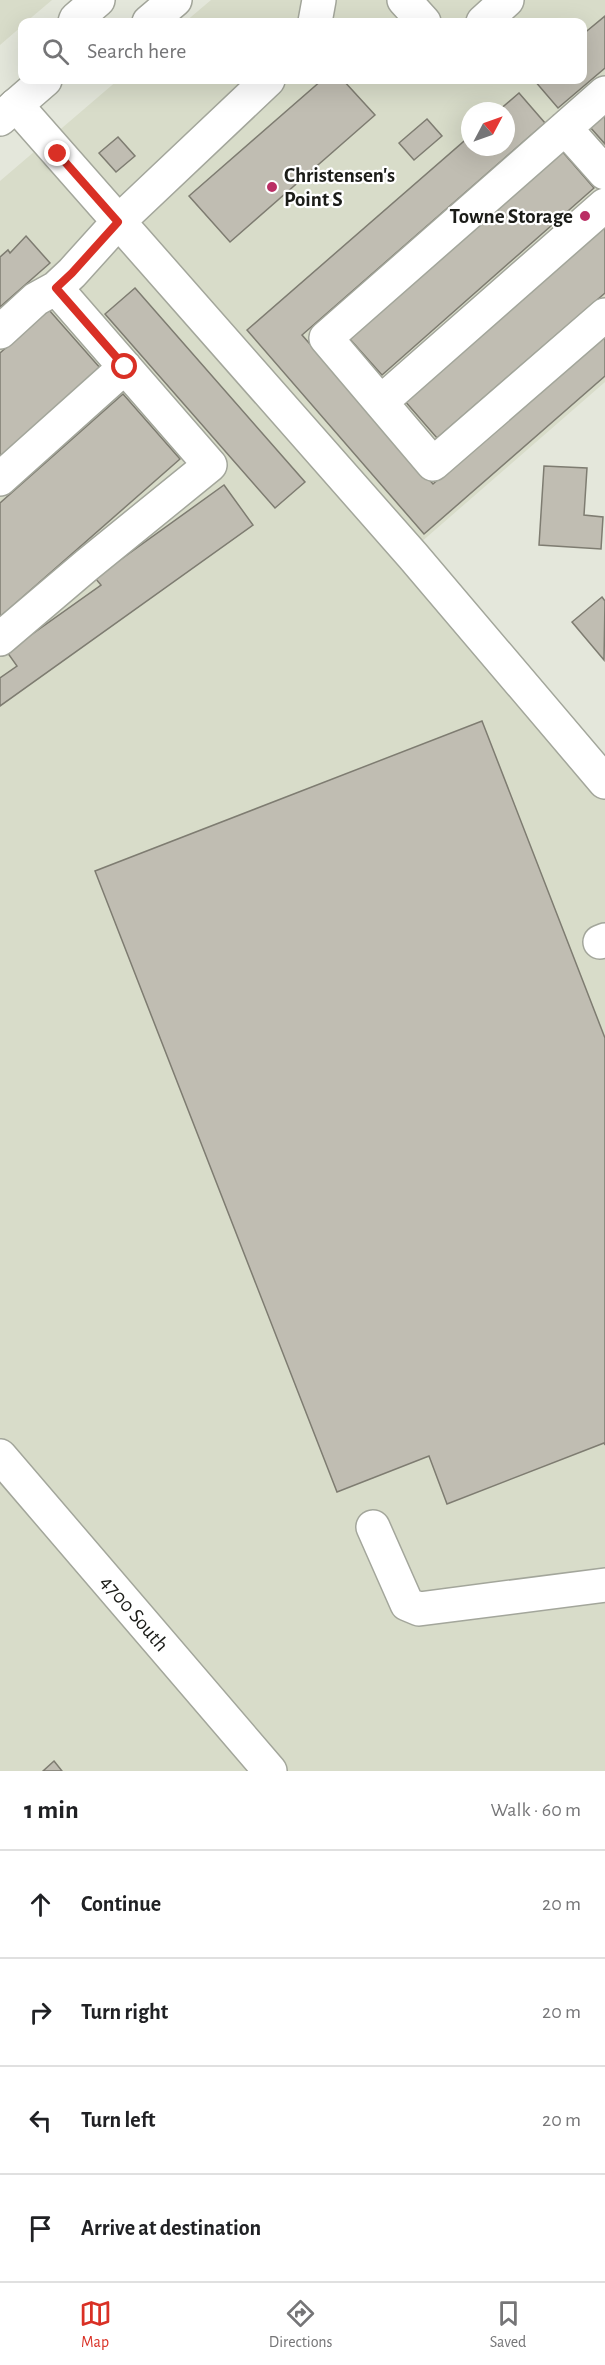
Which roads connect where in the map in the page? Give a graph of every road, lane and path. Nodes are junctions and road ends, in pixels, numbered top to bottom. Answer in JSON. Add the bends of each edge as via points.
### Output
{"nodes":[{"id":1,"x":98,"y":0,"type":"edge"},
{"id":2,"x":175,"y":0,"type":"edge"},
{"id":3,"x":319,"y":0,"type":"edge"},
{"id":4,"x":404,"y":0,"type":"edge"},
{"id":5,"x":507,"y":0,"type":"edge"},
{"id":6,"x":77,"y":18,"type":"edge"},
{"id":7,"x":154,"y":18,"type":"edge"},
{"id":8,"x":316,"y":18,"type":"edge"},
{"id":9,"x":420,"y":18,"type":"edge"},
{"id":10,"x":487,"y":18,"type":"edge"},
{"id":11,"x":40,"y":84,"type":"edge"},
{"id":12,"x":264,"y":84,"type":"edge"},
{"id":13,"x":605,"y":93,"type":"edge"},
{"id":14,"x":8,"y":112,"type":"edge"},
{"id":15,"x":565,"y":128,"type":"junction"},
{"id":16,"x":605,"y":173,"type":"edge"},
{"id":17,"x":605,"y":205,"type":"edge"},
{"id":18,"x":118,"y":222,"type":"junction"},
{"id":19,"x":56,"y":288,"type":"junction"},
{"id":20,"x":605,"y":315,"type":"edge"},
{"id":21,"x":0,"y":332,"type":"edge"},
{"id":22,"x":125,"y":367,"type":"junction"},
{"id":23,"x":381,"y":402,"type":"junction"},
{"id":24,"x":0,"y":479,"type":"edge"},
{"id":25,"x":0,"y":639,"type":"edge"},
{"id":26,"x":605,"y":782,"type":"edge"},
{"id":27,"x":0,"y":1456,"type":"edge"},
{"id":28,"x":373,"y":1527,"type":"dead end"},
{"id":29,"x":605,"y":1585,"type":"edge"},
{"id":30,"x":270,"y":1771,"type":"edge"}],
"edges":[{"from":1,"to":6,"type":"main road"},
{"from":2,"to":7,"type":"main road"},
{"from":3,"to":8,"type":"main road"},
{"from":4,"to":9,"type":"main road"},
{"from":5,"to":10,"type":"main road"},
{"from":11,"to":14,"type":"main road"},
{"from":12,"to":18,"type":"main road"},
{"from":13,"to":15,"type":"main road"},
{"from":14,"to":18,"type":"main road"},
{"from":15,"to":16,"type":"main road"},
{"from":15,"to":23,"type":"main road","via":[[326,338]]},
{"from":17,"to":23,"type":"main road"},
{"from":18,"to":19,"type":"main road"},
{"from":18,"to":26,"type":"main road","via":[[413,556]]},
{"from":19,"to":21,"type":"main road","via":[[36,299]]},
{"from":19,"to":22,"type":"main road"},
{"from":20,"to":23,"type":"main road","via":[[433,464]]},
{"from":22,"to":24,"type":"main road"},
{"from":22,"to":25,"type":"main road","via":[[210,465]]},
{"from":27,"to":30,"type":"main road","name":"4700 South"},
{"from":28,"to":29,"type":"main road","via":[[412,1608]]}]}
